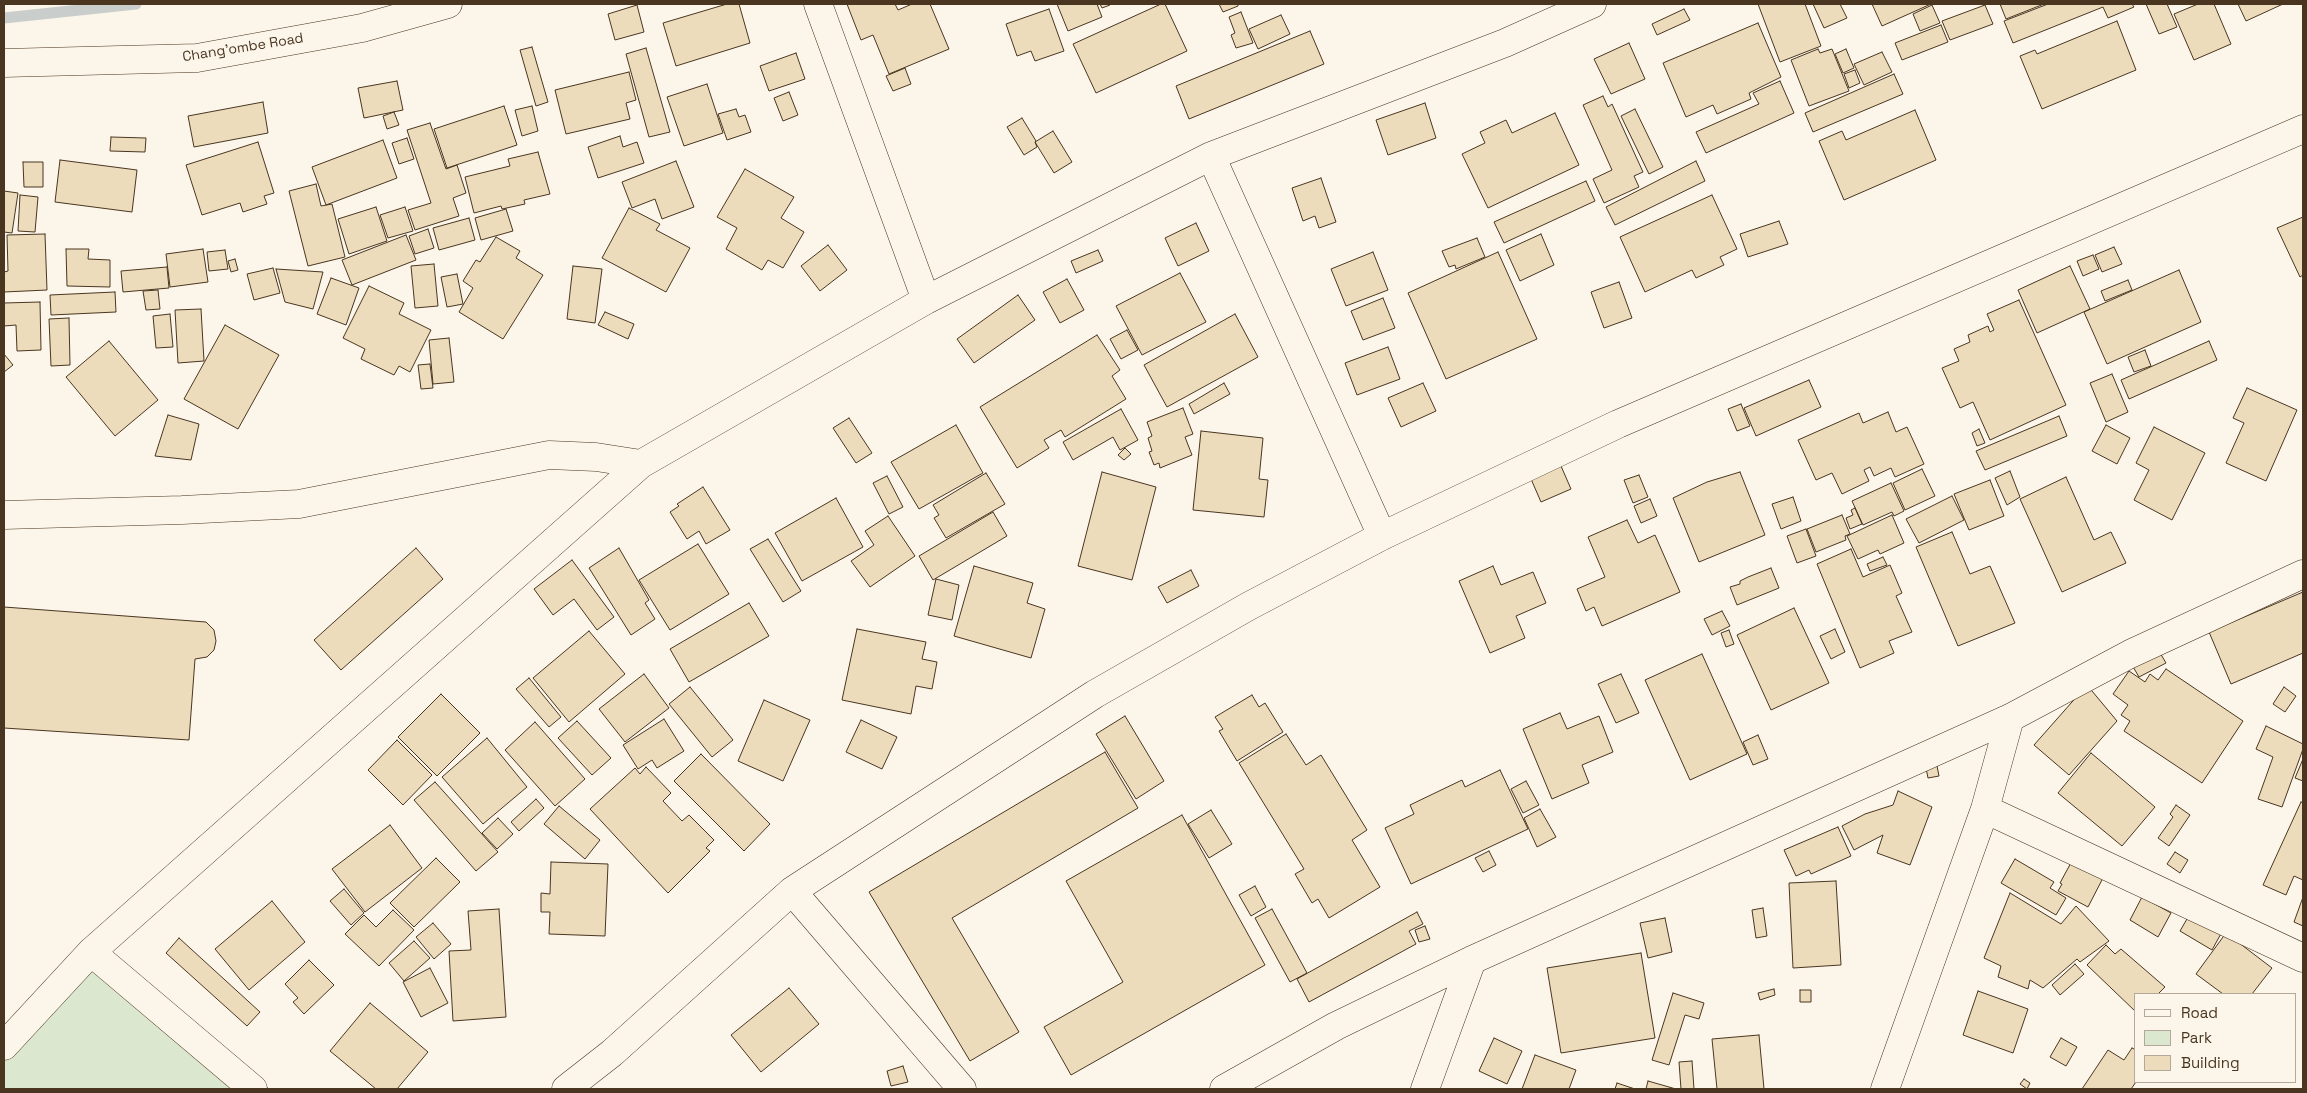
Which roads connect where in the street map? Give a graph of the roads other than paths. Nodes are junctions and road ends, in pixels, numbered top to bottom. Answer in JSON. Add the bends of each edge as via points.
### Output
{"nodes":[{"id":1,"x":448,"y":4,"type":"edge"},
{"id":2,"x":818,"y":4,"type":"edge"},
{"id":3,"x":1592,"y":4,"type":"edge"},
{"id":4,"x":4,"y":63,"type":"edge"},
{"id":5,"x":2303,"y":129,"type":"edge"},
{"id":6,"x":1211,"y":156,"type":"junction"},
{"id":7,"x":926,"y":300,"type":"junction"},
{"id":8,"x":641,"y":464,"type":"junction"},
{"id":9,"x":4,"y":515,"type":"edge"},
{"id":10,"x":1382,"y":536,"type":"junction"},
{"id":11,"x":2303,"y":574,"type":"edge"},
{"id":12,"x":2010,"y":718,"type":"junction"},
{"id":13,"x":1985,"y":809,"type":"junction"},
{"id":14,"x":792,"y":891,"type":"junction"},
{"id":15,"x":91,"y":952,"type":"junction"},
{"id":16,"x":2303,"y":958,"type":"edge"},
{"id":17,"x":1472,"y":960,"type":"junction"},
{"id":18,"x":4,"y":1046,"type":"edge"},
{"id":19,"x":253,"y":1089,"type":"edge"},
{"id":20,"x":566,"y":1089,"type":"edge"},
{"id":21,"x":962,"y":1089,"type":"edge"},
{"id":22,"x":1224,"y":1089,"type":"edge"},
{"id":23,"x":1425,"y":1089,"type":"edge"},
{"id":24,"x":1885,"y":1089,"type":"edge"}],
"edges":[{"from":1,"to":4,"type":"street","name":"Chang'ombe Road","via":[[362,28],[197,58]]},
{"from":2,"to":7,"type":"street"},
{"from":3,"to":6,"type":"street","via":[[1505,43]]},
{"from":5,"to":10,"type":"street","via":[[1618,424]]},
{"from":6,"to":7,"type":"street"},
{"from":6,"to":10,"type":"street"},
{"from":7,"to":8,"type":"street"},
{"from":8,"to":9,"type":"street","via":[[596,457],[548,455],[298,504]]},
{"from":8,"to":15,"type":"street"},
{"from":10,"to":14,"type":"street","via":[[1249,606],[1095,694]]},
{"from":11,"to":12,"type":"street","via":[[2130,654]]},
{"from":12,"to":13,"type":"street"},
{"from":12,"to":17,"type":"street"},
{"from":13,"to":16,"type":"street"},
{"from":13,"to":24,"type":"street"},
{"from":14,"to":20,"type":"street","via":[[612,1053]]},
{"from":14,"to":21,"type":"street"},
{"from":15,"to":18,"type":"street"},
{"from":15,"to":19,"type":"street"},
{"from":17,"to":22,"type":"street","via":[[1336,1026]]},
{"from":17,"to":23,"type":"street"}]}
